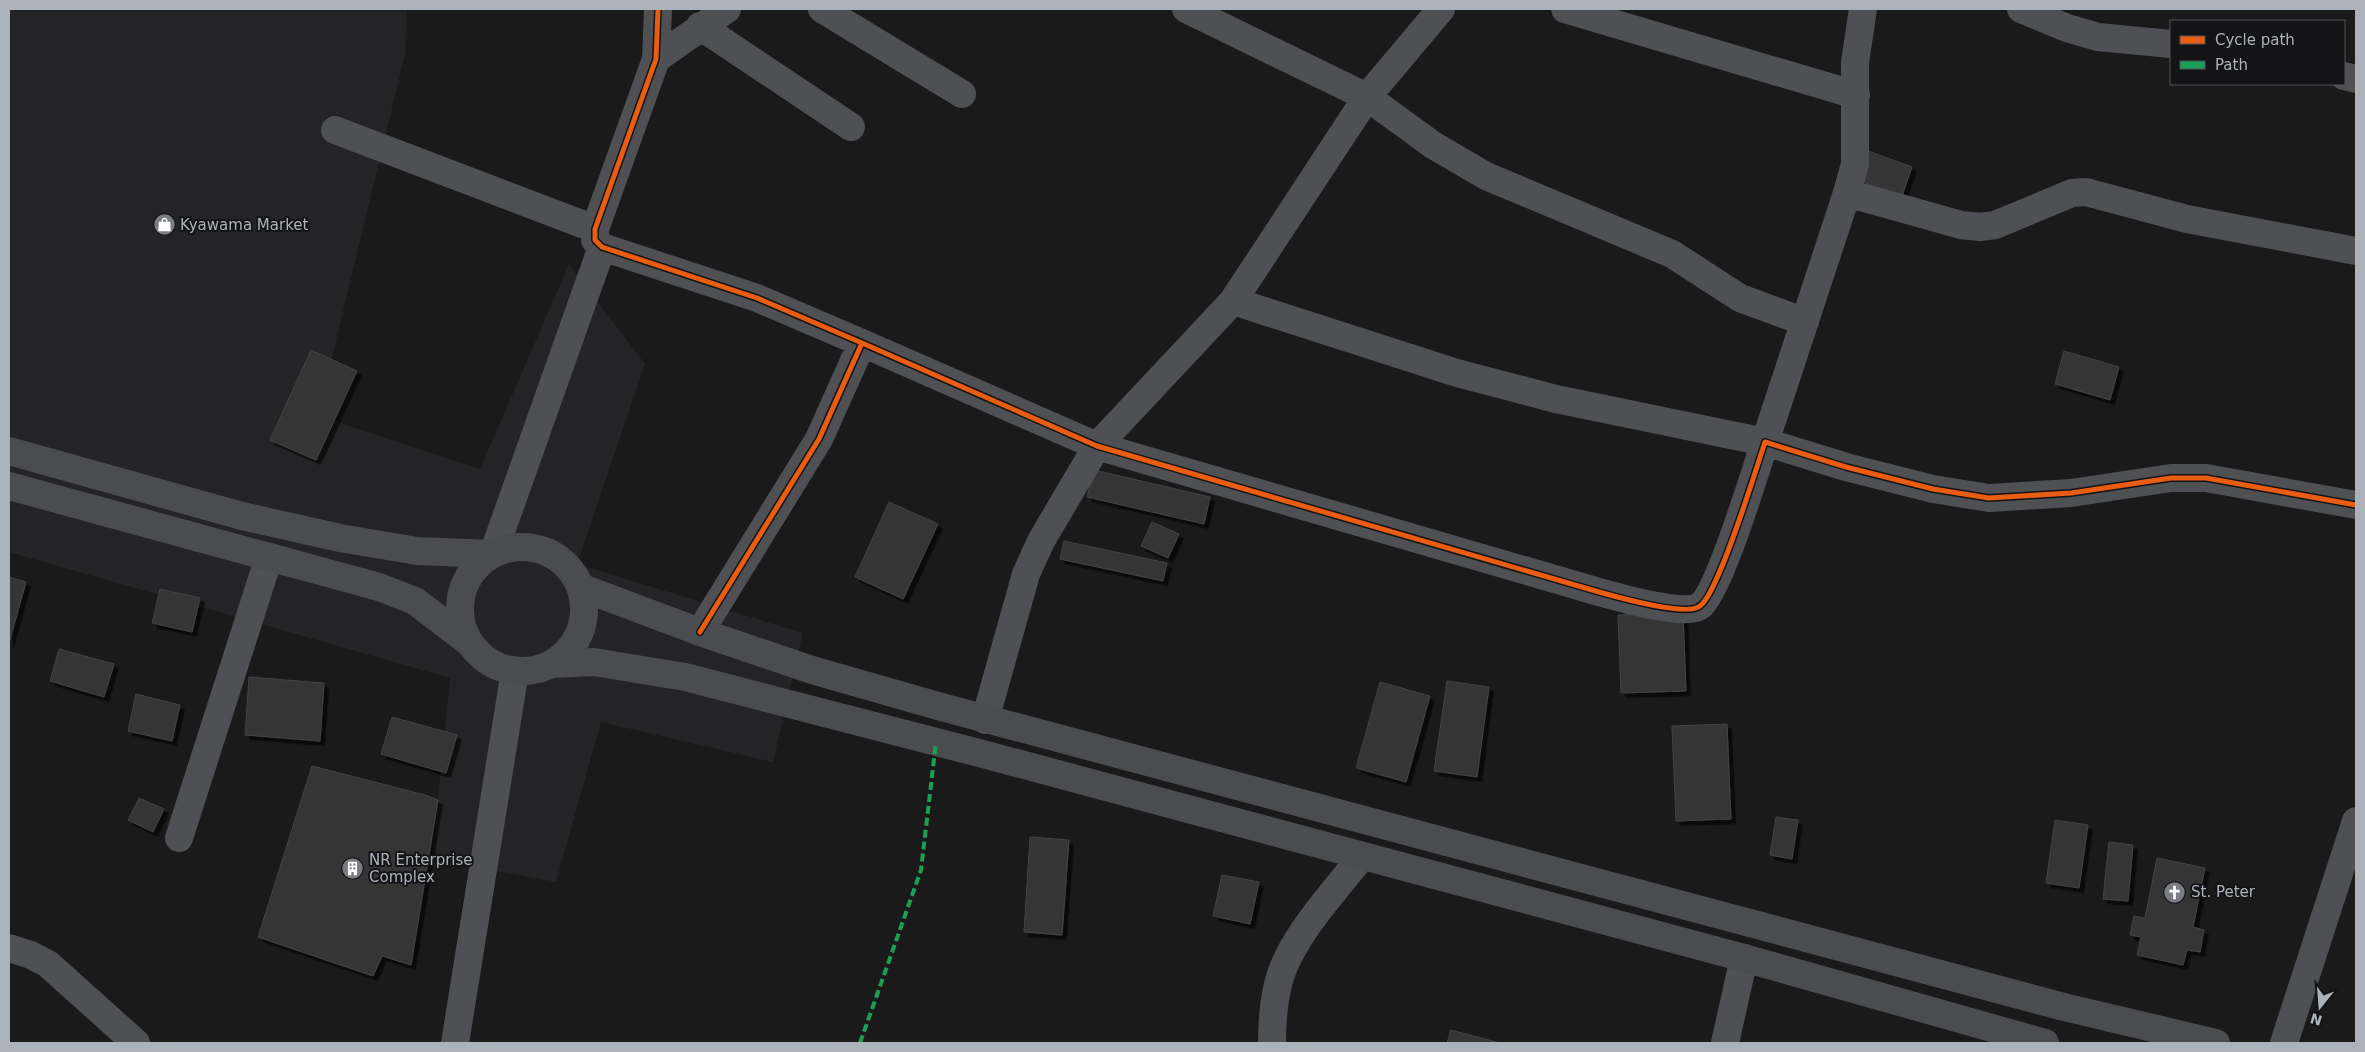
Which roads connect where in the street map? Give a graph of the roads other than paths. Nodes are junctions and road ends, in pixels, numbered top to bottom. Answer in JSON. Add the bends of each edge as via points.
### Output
{"nodes":[{"id":1,"x":658,"y":9,"type":"edge"},
{"id":2,"x":727,"y":9,"type":"edge"},
{"id":3,"x":822,"y":9,"type":"edge"},
{"id":4,"x":1186,"y":9,"type":"edge"},
{"id":5,"x":1441,"y":9,"type":"edge"},
{"id":6,"x":1566,"y":9,"type":"edge"},
{"id":7,"x":1863,"y":9,"type":"edge"},
{"id":8,"x":2021,"y":9,"type":"edge"},
{"id":9,"x":700,"y":26,"type":"junction"},
{"id":10,"x":2170,"y":44,"type":"edge"},
{"id":11,"x":656,"y":59,"type":"junction"},
{"id":12,"x":962,"y":94,"type":"dead end"},
{"id":13,"x":1856,"y":96,"type":"junction"},
{"id":14,"x":1367,"y":97,"type":"junction"},
{"id":15,"x":851,"y":127,"type":"dead end"},
{"id":16,"x":335,"y":130,"type":"dead end"},
{"id":17,"x":1847,"y":193,"type":"junction"},
{"id":18,"x":598,"y":238,"type":"junction"},
{"id":19,"x":2356,"y":251,"type":"edge"},
{"id":20,"x":1233,"y":300,"type":"junction"},
{"id":21,"x":1804,"y":322,"type":"junction"},
{"id":22,"x":862,"y":343,"type":"junction"},
{"id":23,"x":1765,"y":442,"type":"junction"},
{"id":24,"x":1097,"y":446,"type":"junction"},
{"id":25,"x":9,"y":451,"type":"edge"},
{"id":26,"x":9,"y":486,"type":"edge"},
{"id":27,"x":2356,"y":505,"type":"edge"},
{"id":28,"x":493,"y":554,"type":"junction"},
{"id":29,"x":269,"y":557,"type":"junction"},
{"id":30,"x":580,"y":587,"type":"junction"},
{"id":31,"x":700,"y":632,"type":"junction"},
{"id":32,"x":470,"y":643,"type":"junction"},
{"id":33,"x":552,"y":664,"type":"junction"},
{"id":34,"x":515,"y":671,"type":"junction"},
{"id":35,"x":985,"y":720,"type":"junction"},
{"id":36,"x":2356,"y":821,"type":"edge"},
{"id":37,"x":179,"y":838,"type":"dead end"},
{"id":38,"x":1362,"y":856,"type":"junction"},
{"id":39,"x":9,"y":948,"type":"edge"},
{"id":40,"x":1744,"y":958,"type":"junction"},
{"id":41,"x":136,"y":1043,"type":"edge"},
{"id":42,"x":455,"y":1043,"type":"edge"},
{"id":43,"x":1272,"y":1043,"type":"edge"},
{"id":44,"x":1725,"y":1043,"type":"edge"},
{"id":45,"x":2045,"y":1043,"type":"edge"},
{"id":46,"x":2216,"y":1043,"type":"edge"},
{"id":47,"x":2284,"y":1043,"type":"edge"}],
"edges":[{"from":1,"to":11,"type":"street"},
{"from":2,"to":9,"type":"street"},
{"from":3,"to":12,"type":"street"},
{"from":4,"to":14,"type":"street"},
{"from":5,"to":14,"type":"street"},
{"from":6,"to":13,"type":"street"},
{"from":7,"to":13,"type":"street","via":[[1855,62]]},
{"from":8,"to":10,"type":"street","via":[[2098,37]]},
{"from":9,"to":11,"type":"street"},
{"from":9,"to":15,"type":"street"},
{"from":11,"to":18,"type":"street"},
{"from":13,"to":17,"type":"street","via":[[1855,164]]},
{"from":14,"to":20,"type":"street"},
{"from":14,"to":21,"type":"street","via":[[1433,145],[1486,176],[1672,254],[1740,298]]},
{"from":16,"to":18,"type":"street"},
{"from":17,"to":19,"type":"street","via":[[1980,227],[1995,225],[2072,193],[2086,192],[2187,219]]},
{"from":17,"to":21,"type":"street"},
{"from":18,"to":22,"type":"street","via":[[757,298]]},
{"from":18,"to":28,"type":"street"},
{"from":20,"to":23,"type":"street","via":[[1466,376],[1556,399]]},
{"from":20,"to":24,"type":"street"},
{"from":21,"to":23,"type":"street"},
{"from":22,"to":24,"type":"street"},
{"from":22,"to":31,"type":"street","via":[[819,439]]},
{"from":23,"to":24,"type":"street","via":[[1719,571],[1704,601],[1691,609],[1648,604],[1599,592]]},
{"from":23,"to":27,"type":"street","via":[[1933,489],[1989,498],[2071,493],[2172,478],[2206,478]]},
{"from":24,"to":35,"type":"street","via":[[1041,541],[1026,574]]},
{"from":25,"to":28,"type":"highway","via":[[242,516],[340,538],[417,551]]},
{"from":26,"to":29,"type":"highway"},
{"from":28,"to":30,"type":"highway","via":[[518,547],[544,551],[566,565]]},
{"from":28,"to":32,"type":"highway","via":[[473,570],[462,593],[460,619]]},
{"from":29,"to":32,"type":"highway","via":[[378,587],[415,601]]},
{"from":29,"to":37,"type":"street"},
{"from":30,"to":31,"type":"highway"},
{"from":30,"to":33,"type":"highway","via":[[585,610],[580,630],[572,647]]},
{"from":31,"to":35,"type":"highway","via":[[812,670]]},
{"from":32,"to":34,"type":"highway","via":[[476,652],[494,664]]},
{"from":33,"to":34,"type":"highway"},
{"from":33,"to":38,"type":"highway","via":[[594,662],[685,677]]},
{"from":34,"to":42,"type":"street"},
{"from":35,"to":46,"type":"highway","via":[[1390,825],[2064,1007]]},
{"from":36,"to":47,"type":"street"},
{"from":38,"to":40,"type":"highway"},
{"from":38,"to":43,"type":"street","via":[[1296,943],[1281,974]]},
{"from":39,"to":41,"type":"street","via":[[48,964]]},
{"from":40,"to":44,"type":"street"},
{"from":40,"to":45,"type":"highway"}]}
